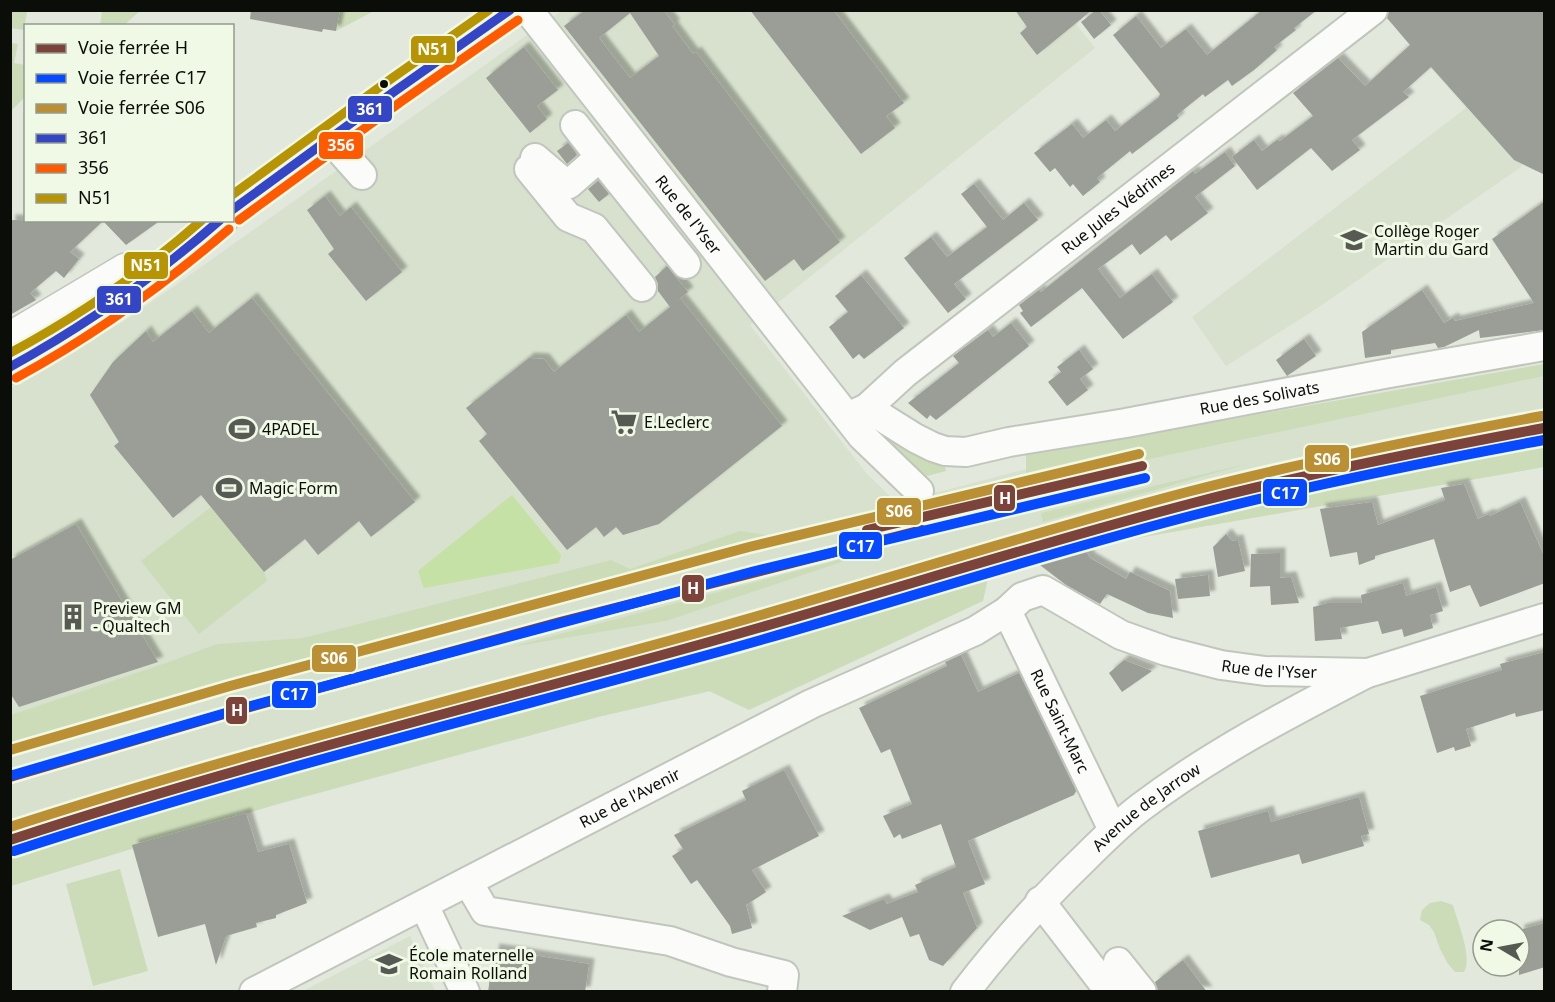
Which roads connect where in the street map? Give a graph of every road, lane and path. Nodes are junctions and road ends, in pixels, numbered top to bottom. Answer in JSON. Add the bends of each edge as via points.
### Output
{"nodes":[{"id":1,"x":511,"y":10,"type":"edge"},
{"id":2,"x":528,"y":10,"type":"edge"},
{"id":3,"x":1373,"y":10,"type":"edge"},
{"id":4,"x":575,"y":125,"type":"dead end"},
{"id":5,"x":330,"y":139,"type":"junction"},
{"id":6,"x":600,"y":157,"type":"junction"},
{"id":7,"x":362,"y":176,"type":"dead end"},
{"id":8,"x":234,"y":209,"type":"edge"},
{"id":9,"x":201,"y":222,"type":"edge"},
{"id":10,"x":219,"y":222,"type":"edge"},
{"id":11,"x":686,"y":264,"type":"dead end"},
{"id":12,"x":642,"y":287,"type":"dead end"},
{"id":13,"x":10,"y":339,"type":"edge"},
{"id":14,"x":1545,"y":346,"type":"edge"},
{"id":15,"x":10,"y":367,"type":"edge"},
{"id":16,"x":858,"y":412,"type":"junction"},
{"id":17,"x":976,"y":450,"type":"joint"},
{"id":18,"x":919,"y":491,"type":"dead end"},
{"id":19,"x":1007,"y":610,"type":"junction"},
{"id":20,"x":1545,"y":618,"type":"edge"},
{"id":21,"x":1368,"y":673,"type":"junction"},
{"id":22,"x":1113,"y":830,"type":"junction"},
{"id":23,"x":468,"y":882,"type":"junction"},
{"id":24,"x":1040,"y":901,"type":"junction"},
{"id":25,"x":424,"y":905,"type":"junction"},
{"id":26,"x":1118,"y":962,"type":"dead end"},
{"id":27,"x":254,"y":992,"type":"edge"},
{"id":28,"x":465,"y":992,"type":"edge"},
{"id":29,"x":782,"y":992,"type":"edge"},
{"id":30,"x":965,"y":992,"type":"edge"},
{"id":31,"x":1110,"y":992,"type":"edge"},
{"id":32,"x":1142,"y":992,"type":"edge"}],
"edges":[{"from":1,"to":5,"type":"main road"},
{"from":2,"to":16,"type":"street","name":"Rue de l'Yser"},
{"from":3,"to":16,"type":"street","name":"Rue Jules Védrines"},
{"from":4,"to":6,"type":"street"},
{"from":5,"to":7,"type":"street"},
{"from":5,"to":8,"type":"main road"},
{"from":6,"to":11,"type":"street"},
{"from":6,"to":12,"type":"street","via":[[569,184],[531,161],[568,217],[594,228]]},
{"from":9,"to":13,"type":"main road"},
{"from":10,"to":15,"type":"main road","via":[[88,322]]},
{"from":14,"to":17,"type":"street","name":"Rue des Solivats"},
{"from":16,"to":17,"type":"street","name":"Rue de l'Yser","via":[[933,447],[955,452]]},
{"from":16,"to":18,"type":"street","name":"Rue de l'Yser","via":[[862,436]]},
{"from":19,"to":21,"type":"street","name":"Rue de l'Yser","via":[[1022,597],[1043,590],[1121,635],[1166,651],[1221,665],[1265,670]]},
{"from":19,"to":22,"type":"street","name":"Rue Saint-Marc"},
{"from":19,"to":23,"type":"street","name":"Rue de l'Avenir","via":[[975,631],[811,704]]},
{"from":20,"to":21,"type":"street","name":"Rue de l'Yser"},
{"from":21,"to":22,"type":"street","name":"Avenue de Jarrow","via":[[1277,720],[1190,772]]},
{"from":22,"to":24,"type":"street","name":"Avenue de Jarrow"},
{"from":23,"to":25,"type":"street","name":"Rue de l'Avenir"},
{"from":23,"to":29,"type":"street","via":[[485,911],[670,941],[784,975]]},
{"from":24,"to":30,"type":"street","name":"Avenue de Jarrow"},
{"from":24,"to":31,"type":"street"},
{"from":25,"to":27,"type":"street","name":"Rue de l'Avenir"},
{"from":25,"to":28,"type":"street"},
{"from":26,"to":32,"type":"street"}]}
